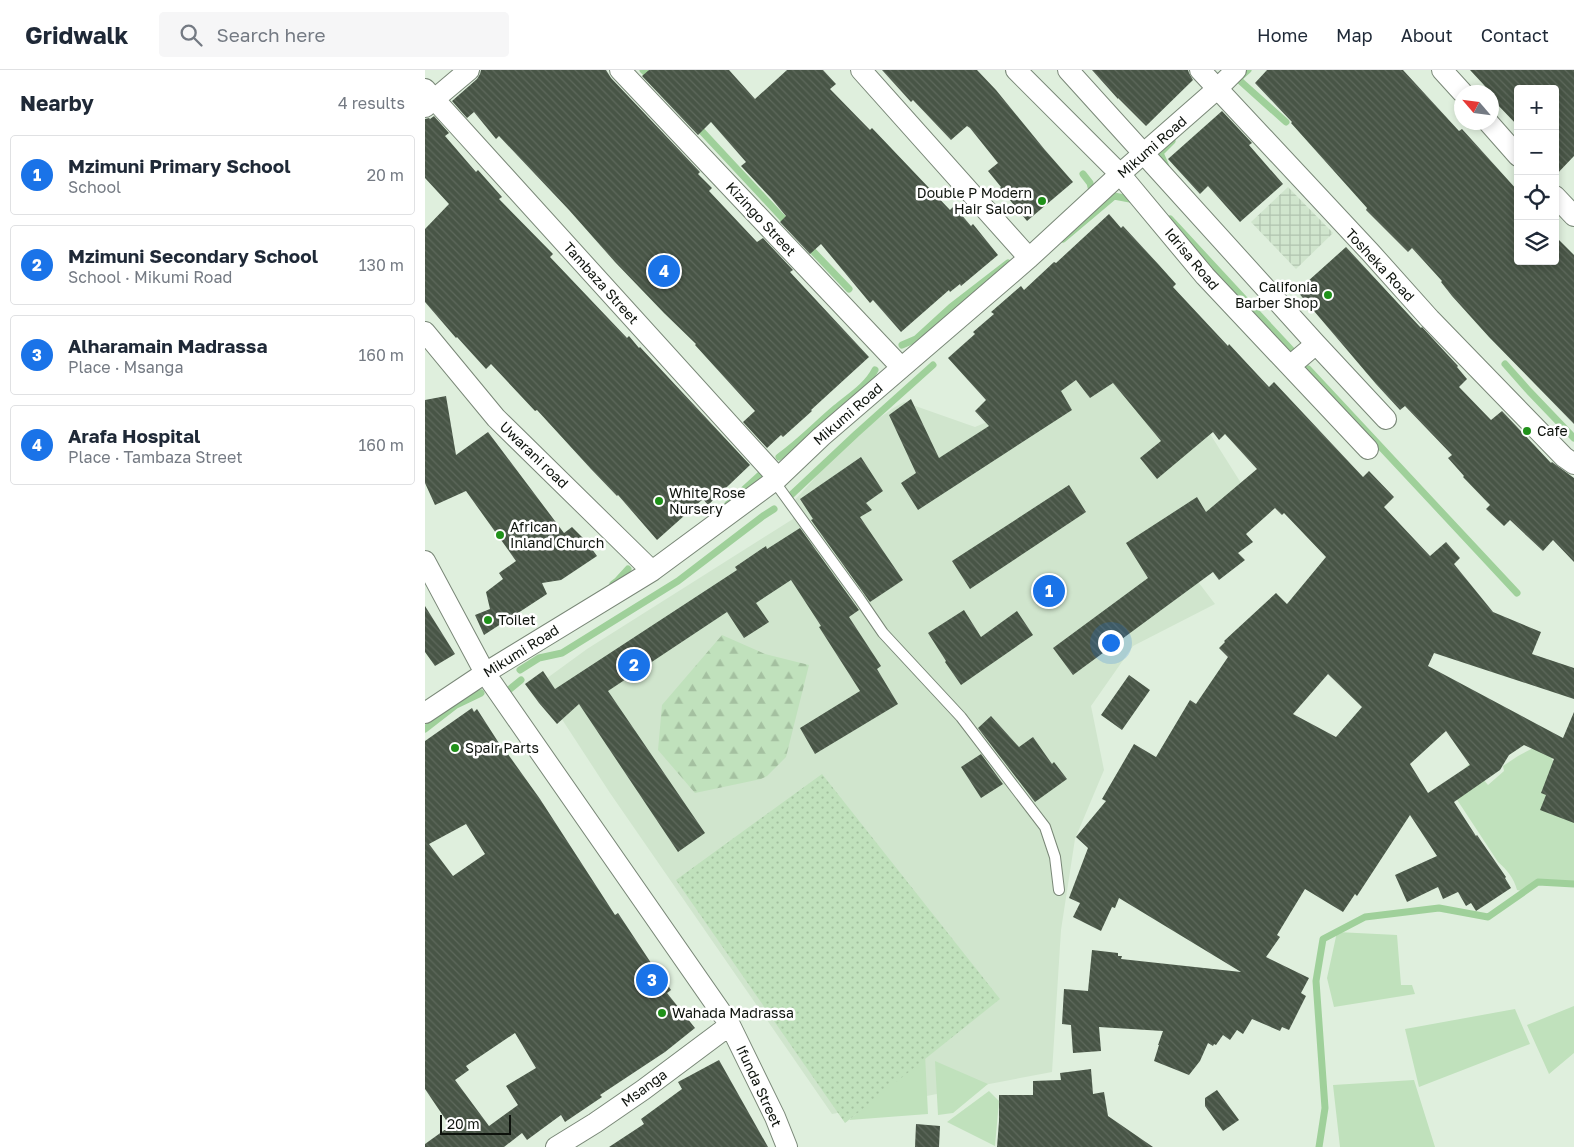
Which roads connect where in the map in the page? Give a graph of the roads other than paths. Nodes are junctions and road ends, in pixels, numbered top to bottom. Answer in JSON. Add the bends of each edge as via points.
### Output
{"nodes":[{"id":1,"x":469,"y":70,"type":"edge"},
{"id":2,"x":621,"y":70,"type":"edge"},
{"id":3,"x":861,"y":70,"type":"edge"},
{"id":4,"x":1016,"y":70,"type":"edge"},
{"id":5,"x":1068,"y":70,"type":"edge"},
{"id":6,"x":1200,"y":70,"type":"edge"},
{"id":7,"x":1236,"y":70,"type":"edge"},
{"id":8,"x":1442,"y":70,"type":"edge"},
{"id":9,"x":1456,"y":85,"type":"edge"},
{"id":10,"x":1217,"y":89,"type":"junction"},
{"id":11,"x":428,"y":98,"type":"edge"},
{"id":12,"x":1495,"y":130,"type":"edge"},
{"id":13,"x":1514,"y":151,"type":"edge"},
{"id":14,"x":1143,"y":154,"type":"junction"},
{"id":15,"x":1120,"y":174,"type":"junction"},
{"id":16,"x":1559,"y":200,"type":"edge"},
{"id":17,"x":1574,"y":216,"type":"edge"},
{"id":18,"x":1029,"y":258,"type":"junction"},
{"id":19,"x":425,"y":332,"type":"edge"},
{"id":20,"x":1316,"y":344,"type":"junction"},
{"id":21,"x":1290,"y":366,"type":"junction"},
{"id":22,"x":901,"y":367,"type":"junction"},
{"id":23,"x":1386,"y":419,"type":"dead end"},
{"id":24,"x":1368,"y":449,"type":"dead end"},
{"id":25,"x":1571,"y":456,"type":"edge"},
{"id":26,"x":776,"y":479,"type":"junction"},
{"id":27,"x":425,"y":561,"type":"edge"},
{"id":28,"x":652,"y":571,"type":"junction"},
{"id":29,"x":485,"y":672,"type":"junction"},
{"id":30,"x":425,"y":713,"type":"edge"},
{"id":31,"x":1059,"y":890,"type":"dead end"},
{"id":32,"x":730,"y":1025,"type":"junction"},
{"id":33,"x":556,"y":1147,"type":"edge"},
{"id":34,"x":787,"y":1147,"type":"edge"}],
"edges":[{"from":1,"to":11,"type":"street"},
{"from":2,"to":22,"type":"street","name":"Kizingo Street"},
{"from":3,"to":18,"type":"street"},
{"from":4,"to":15,"type":"street","name":"Idrisa Road"},
{"from":5,"to":14,"type":"street"},
{"from":6,"to":10,"type":"street","name":"Tosheka Road"},
{"from":7,"to":10,"type":"street","name":"Mikumi Road"},
{"from":8,"to":9,"type":"street"},
{"from":10,"to":14,"type":"street","name":"Mikumi Road"},
{"from":10,"to":25,"type":"street","name":"Tosheka Road","via":[[1430,319]]},
{"from":11,"to":26,"type":"street","name":"Tambaza Street"},
{"from":12,"to":13,"type":"street"},
{"from":14,"to":15,"type":"street","name":"Mikumi Road"},
{"from":14,"to":20,"type":"street"},
{"from":15,"to":18,"type":"street","name":"Mikumi Road"},
{"from":15,"to":21,"type":"street","name":"Idrisa Road","via":[[1205,276]]},
{"from":16,"to":17,"type":"street"},
{"from":18,"to":22,"type":"street","name":"Mikumi Road"},
{"from":19,"to":28,"type":"street","name":"Uwarani road","via":[[497,418]]},
{"from":20,"to":21,"type":"street"},
{"from":20,"to":23,"type":"street"},
{"from":21,"to":24,"type":"street","name":"Idrisa Road"},
{"from":22,"to":26,"type":"street","name":"Mikumi Road"},
{"from":26,"to":28,"type":"street","name":"Mikumi Road"},
{"from":26,"to":31,"type":"lane","via":[[883,633],[961,717],[1045,827],[1055,856]]},
{"from":27,"to":29,"type":"street","name":"Ifunda Street"},
{"from":28,"to":29,"type":"street","name":"Mikumi Road"},
{"from":29,"to":30,"type":"street","name":"Mikumi Road"},
{"from":29,"to":32,"type":"street","name":"Ifunda Street"},
{"from":32,"to":33,"type":"street","name":"Msanga","via":[[643,1090]]},
{"from":32,"to":34,"type":"street","name":"Ifunda Street"}]}
